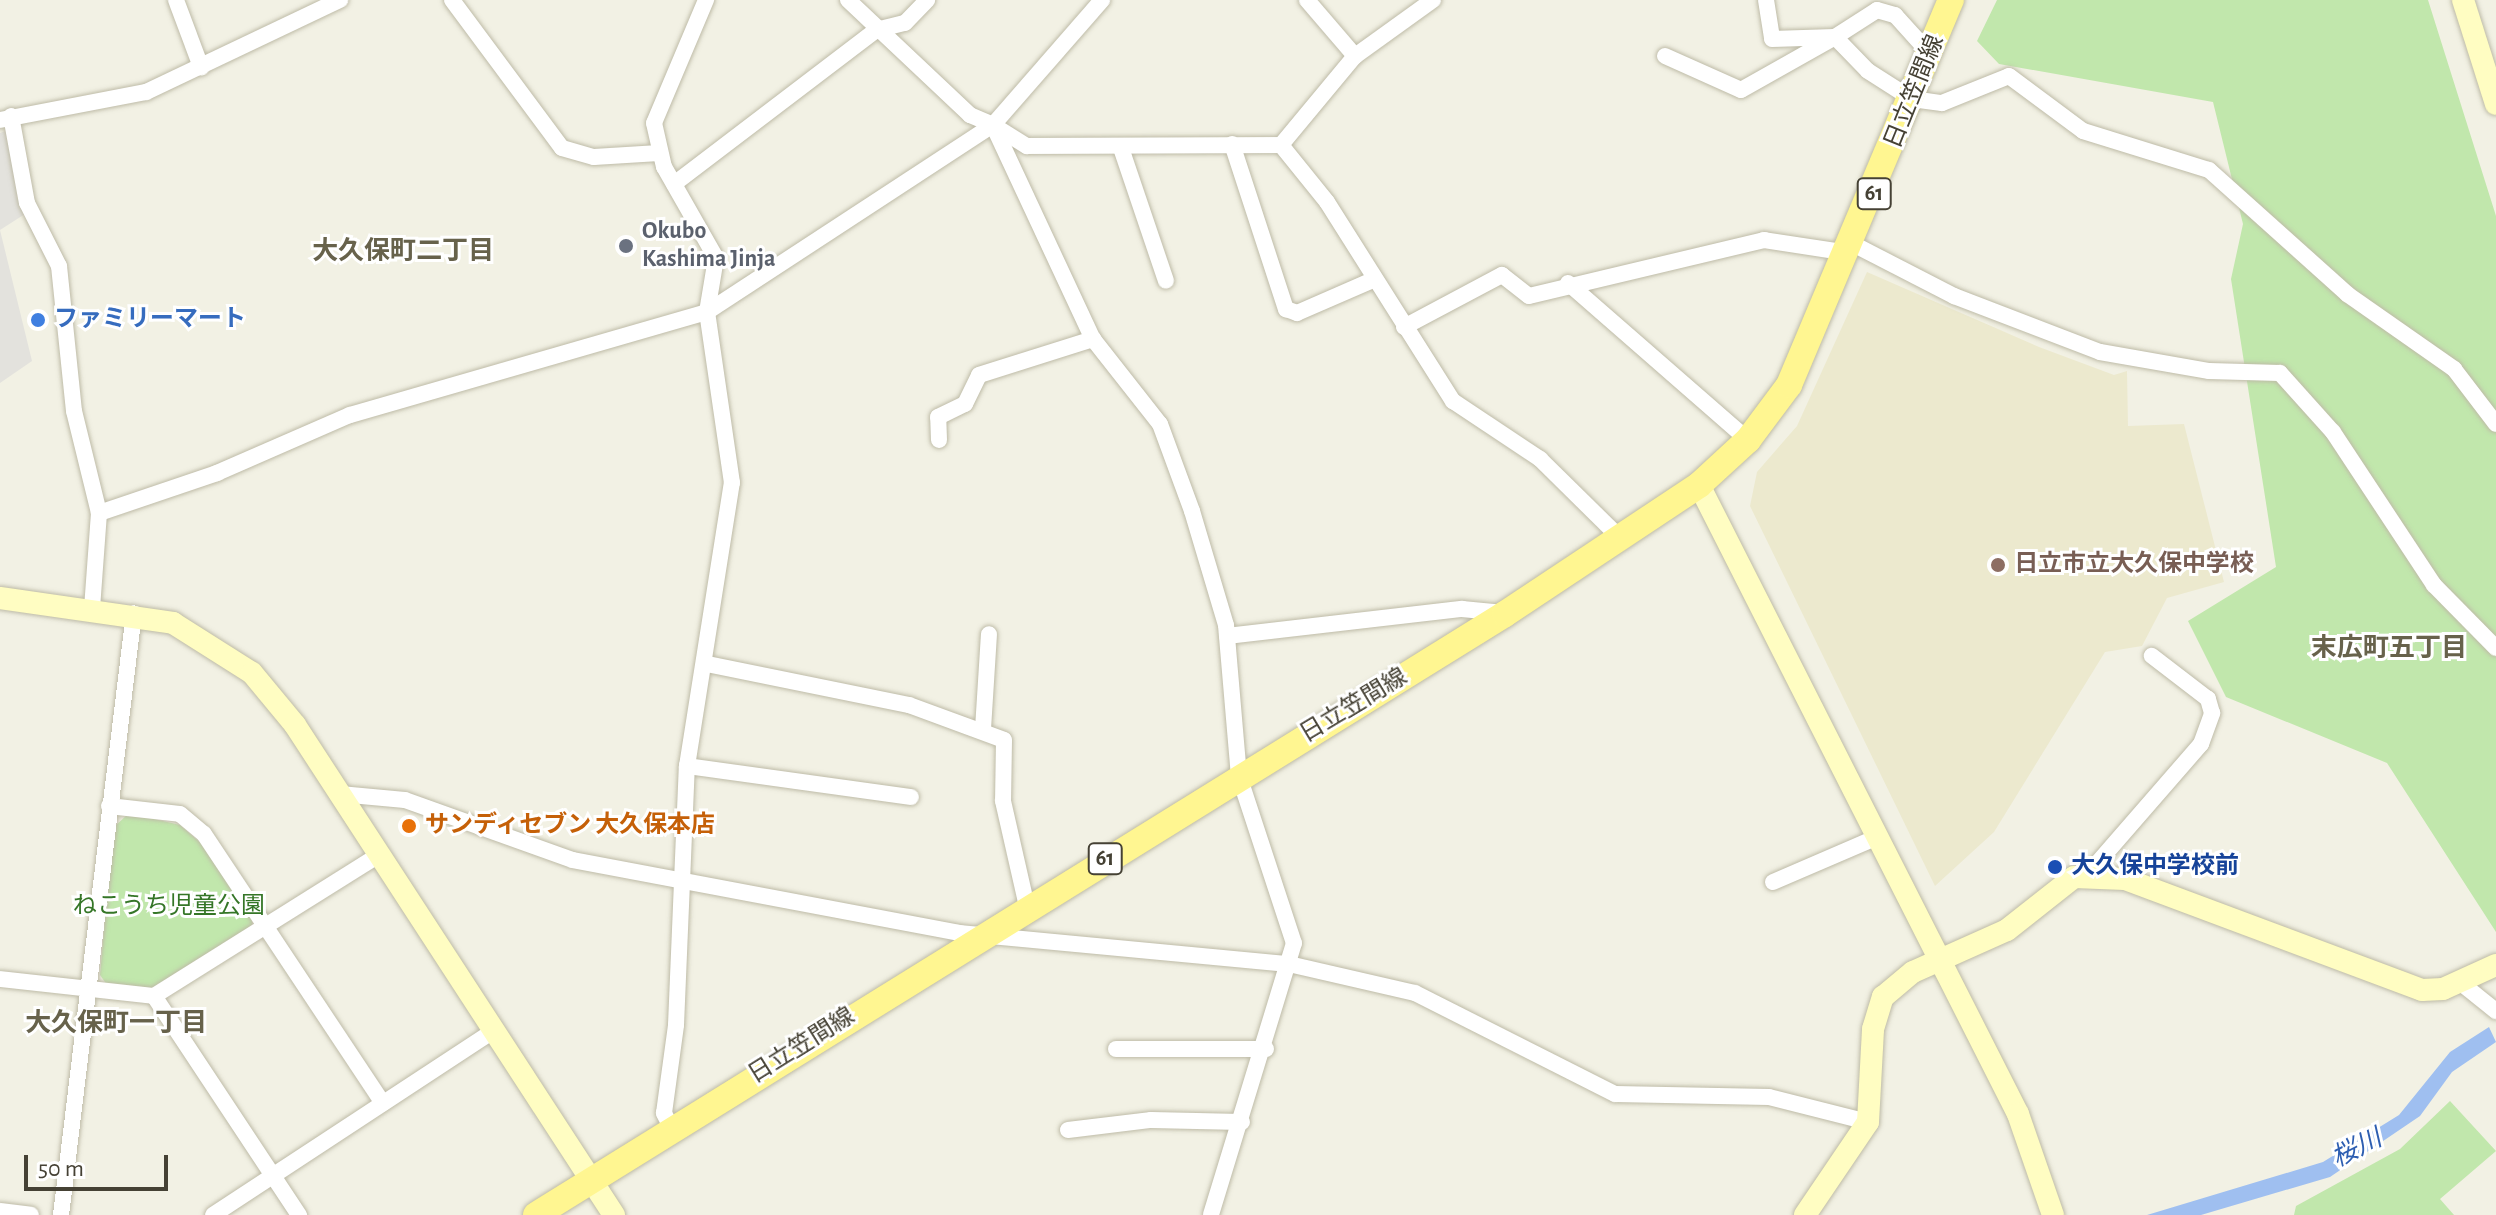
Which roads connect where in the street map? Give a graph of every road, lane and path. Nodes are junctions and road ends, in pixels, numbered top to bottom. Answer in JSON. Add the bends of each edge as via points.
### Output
{"nodes":[{"id":1,"x":176,"y":0,"type":"edge"},
{"id":2,"x":340,"y":0,"type":"edge"},
{"id":3,"x":452,"y":0,"type":"edge"},
{"id":4,"x":706,"y":0,"type":"edge"},
{"id":5,"x":848,"y":0,"type":"edge"},
{"id":6,"x":927,"y":0,"type":"edge"},
{"id":7,"x":1102,"y":0,"type":"edge"},
{"id":8,"x":1307,"y":0,"type":"edge"},
{"id":9,"x":1433,"y":0,"type":"edge"},
{"id":10,"x":1766,"y":0,"type":"edge"},
{"id":11,"x":1951,"y":0,"type":"edge"},
{"id":12,"x":2463,"y":0,"type":"edge"},
{"id":13,"x":876,"y":30,"type":"junction"},
{"id":14,"x":1835,"y":37,"type":"junction"},
{"id":15,"x":1355,"y":56,"type":"junction"},
{"id":16,"x":1665,"y":56,"type":"dead end"},
{"id":17,"x":1932,"y":56,"type":"junction"},
{"id":18,"x":201,"y":67,"type":"junction"},
{"id":19,"x":1912,"y":99,"type":"junction"},
{"id":20,"x":2496,"y":104,"type":"edge"},
{"id":21,"x":6,"y":118,"type":"edge"},
{"id":22,"x":993,"y":125,"type":"junction"},
{"id":23,"x":1232,"y":144,"type":"junction"},
{"id":24,"x":1281,"y":145,"type":"junction"},
{"id":25,"x":1121,"y":148,"type":"junction"},
{"id":26,"x":659,"y":153,"type":"junction"},
{"id":27,"x":697,"y":167,"type":"junction"},
{"id":28,"x":674,"y":184,"type":"junction"},
{"id":29,"x":691,"y":207,"type":"junction"},
{"id":30,"x":1851,"y":249,"type":"junction"},
{"id":31,"x":1373,"y":280,"type":"junction"},
{"id":32,"x":1166,"y":281,"type":"dead end"},
{"id":33,"x":1568,"y":283,"type":"junction"},
{"id":34,"x":707,"y":312,"type":"junction"},
{"id":35,"x":1404,"y":327,"type":"junction"},
{"id":36,"x":1093,"y":339,"type":"junction"},
{"id":37,"x":2496,"y":424,"type":"edge"},
{"id":38,"x":939,"y":440,"type":"dead end"},
{"id":39,"x":1748,"y":440,"type":"junction"},
{"id":40,"x":1699,"y":485,"type":"junction"},
{"id":41,"x":99,"y":513,"type":"junction"},
{"id":42,"x":1620,"y":538,"type":"junction"},
{"id":43,"x":0,"y":598,"type":"edge"},
{"id":44,"x":92,"y":609,"type":"junction"},
{"id":45,"x":134,"y":613,"type":"junction"},
{"id":46,"x":1505,"y":614,"type":"junction"},
{"id":47,"x":989,"y":634,"type":"dead end"},
{"id":48,"x":1227,"y":636,"type":"junction"},
{"id":49,"x":2496,"y":648,"type":"edge"},
{"id":50,"x":2152,"y":656,"type":"dead end"},
{"id":51,"x":707,"y":664,"type":"junction"},
{"id":52,"x":983,"y":729,"type":"junction"},
{"id":53,"x":687,"y":766,"type":"junction"},
{"id":54,"x":1239,"y":776,"type":"junction"},
{"id":55,"x":340,"y":794,"type":"junction"},
{"id":56,"x":911,"y":797,"type":"dead end"},
{"id":57,"x":109,"y":806,"type":"junction"},
{"id":58,"x":1880,"y":836,"type":"junction"},
{"id":59,"x":380,"y":854,"type":"junction"},
{"id":60,"x":2087,"y":875,"type":"junction"},
{"id":61,"x":678,"y":880,"type":"junction"},
{"id":62,"x":1773,"y":882,"type":"dead end"},
{"id":63,"x":1027,"y":907,"type":"junction"},
{"id":64,"x":265,"y":927,"type":"junction"},
{"id":65,"x":982,"y":935,"type":"junction"},
{"id":66,"x":1943,"y":960,"type":"junction"},
{"id":67,"x":1289,"y":964,"type":"junction"},
{"id":68,"x":2496,"y":965,"type":"edge"},
{"id":69,"x":0,"y":979,"type":"edge"},
{"id":70,"x":2461,"y":983,"type":"junction"},
{"id":71,"x":87,"y":989,"type":"junction"},
{"id":72,"x":154,"y":996,"type":"junction"},
{"id":73,"x":2496,"y":1011,"type":"edge"},
{"id":74,"x":493,"y":1031,"type":"junction"},
{"id":75,"x":1116,"y":1049,"type":"dead end"},
{"id":76,"x":1266,"y":1049,"type":"junction"},
{"id":77,"x":383,"y":1103,"type":"junction"},
{"id":78,"x":1242,"y":1122,"type":"junction"},
{"id":79,"x":1868,"y":1122,"type":"junction"},
{"id":80,"x":671,"y":1127,"type":"junction"},
{"id":81,"x":1068,"y":1130,"type":"dead end"},
{"id":82,"x":273,"y":1175,"type":"junction"},
{"id":83,"x":590,"y":1179,"type":"junction"},
{"id":84,"x":2052,"y":1210,"type":"edge"},
{"id":85,"x":0,"y":1211,"type":"edge"},
{"id":86,"x":31,"y":1215,"type":"edge"},
{"id":87,"x":61,"y":1215,"type":"edge"},
{"id":88,"x":213,"y":1215,"type":"edge"},
{"id":89,"x":299,"y":1215,"type":"edge"},
{"id":90,"x":536,"y":1215,"type":"edge"},
{"id":91,"x":614,"y":1215,"type":"edge"},
{"id":92,"x":1211,"y":1215,"type":"edge"},
{"id":93,"x":1805,"y":1215,"type":"edge"}],
"edges":[{"from":1,"to":18,"type":"street"},
{"from":2,"to":18,"type":"street"},
{"from":3,"to":26,"type":"street","via":[[562,148],[594,157]]},
{"from":4,"to":26,"type":"street","via":[[659,103]]},
{"from":5,"to":13,"type":"street"},
{"from":6,"to":13,"type":"street","via":[[905,23]]},
{"from":7,"to":22,"type":"street"},
{"from":8,"to":15,"type":"street"},
{"from":9,"to":15,"type":"street"},
{"from":10,"to":14,"type":"street","via":[[1772,39]]},
{"from":11,"to":17,"type":"main road","name":"日立笠間線","number":"61"},
{"from":12,"to":20,"type":"street"},
{"from":13,"to":22,"type":"street","via":[[970,115]]},
{"from":13,"to":27,"type":"street"},
{"from":14,"to":16,"type":"street","via":[[1741,90]]},
{"from":14,"to":17,"type":"street","via":[[1877,10],[1895,15]]},
{"from":14,"to":19,"type":"street","via":[[1868,71]]},
{"from":15,"to":24,"type":"street"},
{"from":17,"to":19,"type":"main road","name":"日立笠間線","number":"61"},
{"from":18,"to":21,"type":"street","via":[[146,92]]},
{"from":19,"to":30,"type":"main road","name":"日立笠間線","number":"61"},
{"from":19,"to":37,"type":"street","via":[[1942,103],[2009,76],[2083,131],[2209,170],[2347,294],[2454,369]]},
{"from":21,"to":41,"type":"street","via":[[27,203],[59,266],[74,411]]},
{"from":22,"to":25,"type":"street","via":[[1027,146]]},
{"from":22,"to":34,"type":"street"},
{"from":22,"to":36,"type":"street"},
{"from":23,"to":24,"type":"street"},
{"from":23,"to":25,"type":"street"},
{"from":23,"to":31,"type":"street","via":[[1286,309],[1297,313]]},
{"from":24,"to":31,"type":"street","via":[[1327,202]]},
{"from":25,"to":32,"type":"street"},
{"from":26,"to":28,"type":"street"},
{"from":27,"to":28,"type":"street"},
{"from":27,"to":29,"type":"street"},
{"from":28,"to":29,"type":"street"},
{"from":29,"to":34,"type":"street","via":[[716,258]]},
{"from":30,"to":33,"type":"street","via":[[1764,240]]},
{"from":30,"to":39,"type":"main road","name":"日立笠間線","number":"61","via":[[1789,385]]},
{"from":30,"to":49,"type":"street","via":[[2087,348],[2209,371],[2280,373],[2333,432],[2434,585]]},
{"from":31,"to":35,"type":"street"},
{"from":33,"to":35,"type":"street","via":[[1529,296],[1502,275],[1481,281]]},
{"from":33,"to":39,"type":"street"},
{"from":34,"to":41,"type":"street","via":[[350,415],[217,473]]},
{"from":34,"to":51,"type":"street","via":[[732,483]]},
{"from":35,"to":42,"type":"street","via":[[1469,419],[1540,459]]},
{"from":36,"to":38,"type":"street","via":[[979,375],[965,404],[938,417]]},
{"from":36,"to":48,"type":"street","via":[[1166,436]]},
{"from":39,"to":40,"type":"main road","name":"日立笠間線","number":"61"},
{"from":40,"to":42,"type":"main road","name":"日立笠間線","number":"61"},
{"from":40,"to":58,"type":"street"},
{"from":41,"to":44,"type":"street"},
{"from":42,"to":46,"type":"main road","name":"日立笠間線","number":"61"},
{"from":43,"to":44,"type":"street"},
{"from":44,"to":45,"type":"street"},
{"from":45,"to":55,"type":"street","via":[[203,637],[241,663],[287,715]]},
{"from":45,"to":57,"type":"street"},
{"from":46,"to":48,"type":"street","via":[[1462,609]]},
{"from":46,"to":54,"type":"main road","name":"日立笠間線","number":"61"},
{"from":47,"to":52,"type":"street"},
{"from":48,"to":54,"type":"street"},
{"from":50,"to":60,"type":"street","via":[[2208,699],[2212,713],[2201,744]]},
{"from":51,"to":52,"type":"street","via":[[828,685]]},
{"from":51,"to":53,"type":"street"},
{"from":52,"to":63,"type":"street","via":[[1004,740],[1003,801]]},
{"from":53,"to":56,"type":"street"},
{"from":53,"to":61,"type":"street"},
{"from":54,"to":63,"type":"main road","name":"日立笠間線","number":"61"},
{"from":54,"to":67,"type":"street","via":[[1294,943]]},
{"from":55,"to":59,"type":"street"},
{"from":55,"to":61,"type":"street","via":[[405,800],[573,860]]},
{"from":57,"to":64,"type":"street","via":[[180,814],[204,834]]},
{"from":57,"to":71,"type":"street"},
{"from":58,"to":62,"type":"street"},
{"from":58,"to":66,"type":"street"},
{"from":59,"to":64,"type":"street"},
{"from":59,"to":74,"type":"street"},
{"from":60,"to":66,"type":"street","via":[[2049,891],[1980,946]]},
{"from":60,"to":70,"type":"street","via":[[2190,901],[2397,985],[2422,990]]},
{"from":61,"to":65,"type":"street"},
{"from":61,"to":80,"type":"street","via":[[676,1025],[664,1113]]},
{"from":63,"to":65,"type":"main road","name":"日立笠間線","number":"61"},
{"from":64,"to":72,"type":"street"},
{"from":64,"to":77,"type":"street"},
{"from":65,"to":67,"type":"street"},
{"from":65,"to":80,"type":"main road","name":"日立笠間線","number":"61"},
{"from":66,"to":79,"type":"street","via":[[1897,982],[1875,1012]]},
{"from":66,"to":84,"type":"street","via":[[2018,1114]]},
{"from":67,"to":76,"type":"street"},
{"from":67,"to":79,"type":"street","via":[[1415,993],[1615,1094],[1769,1097]]},
{"from":68,"to":70,"type":"street"},
{"from":69,"to":71,"type":"street"},
{"from":70,"to":73,"type":"street"},
{"from":71,"to":72,"type":"street"},
{"from":71,"to":87,"type":"street"},
{"from":72,"to":82,"type":"street"},
{"from":74,"to":77,"type":"street"},
{"from":74,"to":83,"type":"street"},
{"from":75,"to":76,"type":"street"},
{"from":76,"to":78,"type":"street"},
{"from":77,"to":82,"type":"street"},
{"from":78,"to":81,"type":"street","via":[[1151,1120]]},
{"from":78,"to":92,"type":"street"},
{"from":79,"to":93,"type":"street"},
{"from":80,"to":83,"type":"main road","name":"日立笠間線","number":"61"},
{"from":82,"to":88,"type":"street"},
{"from":82,"to":89,"type":"street"},
{"from":83,"to":90,"type":"main road","name":"日立笠間線","number":"61"},
{"from":83,"to":91,"type":"street"},
{"from":85,"to":86,"type":"street"}]}
